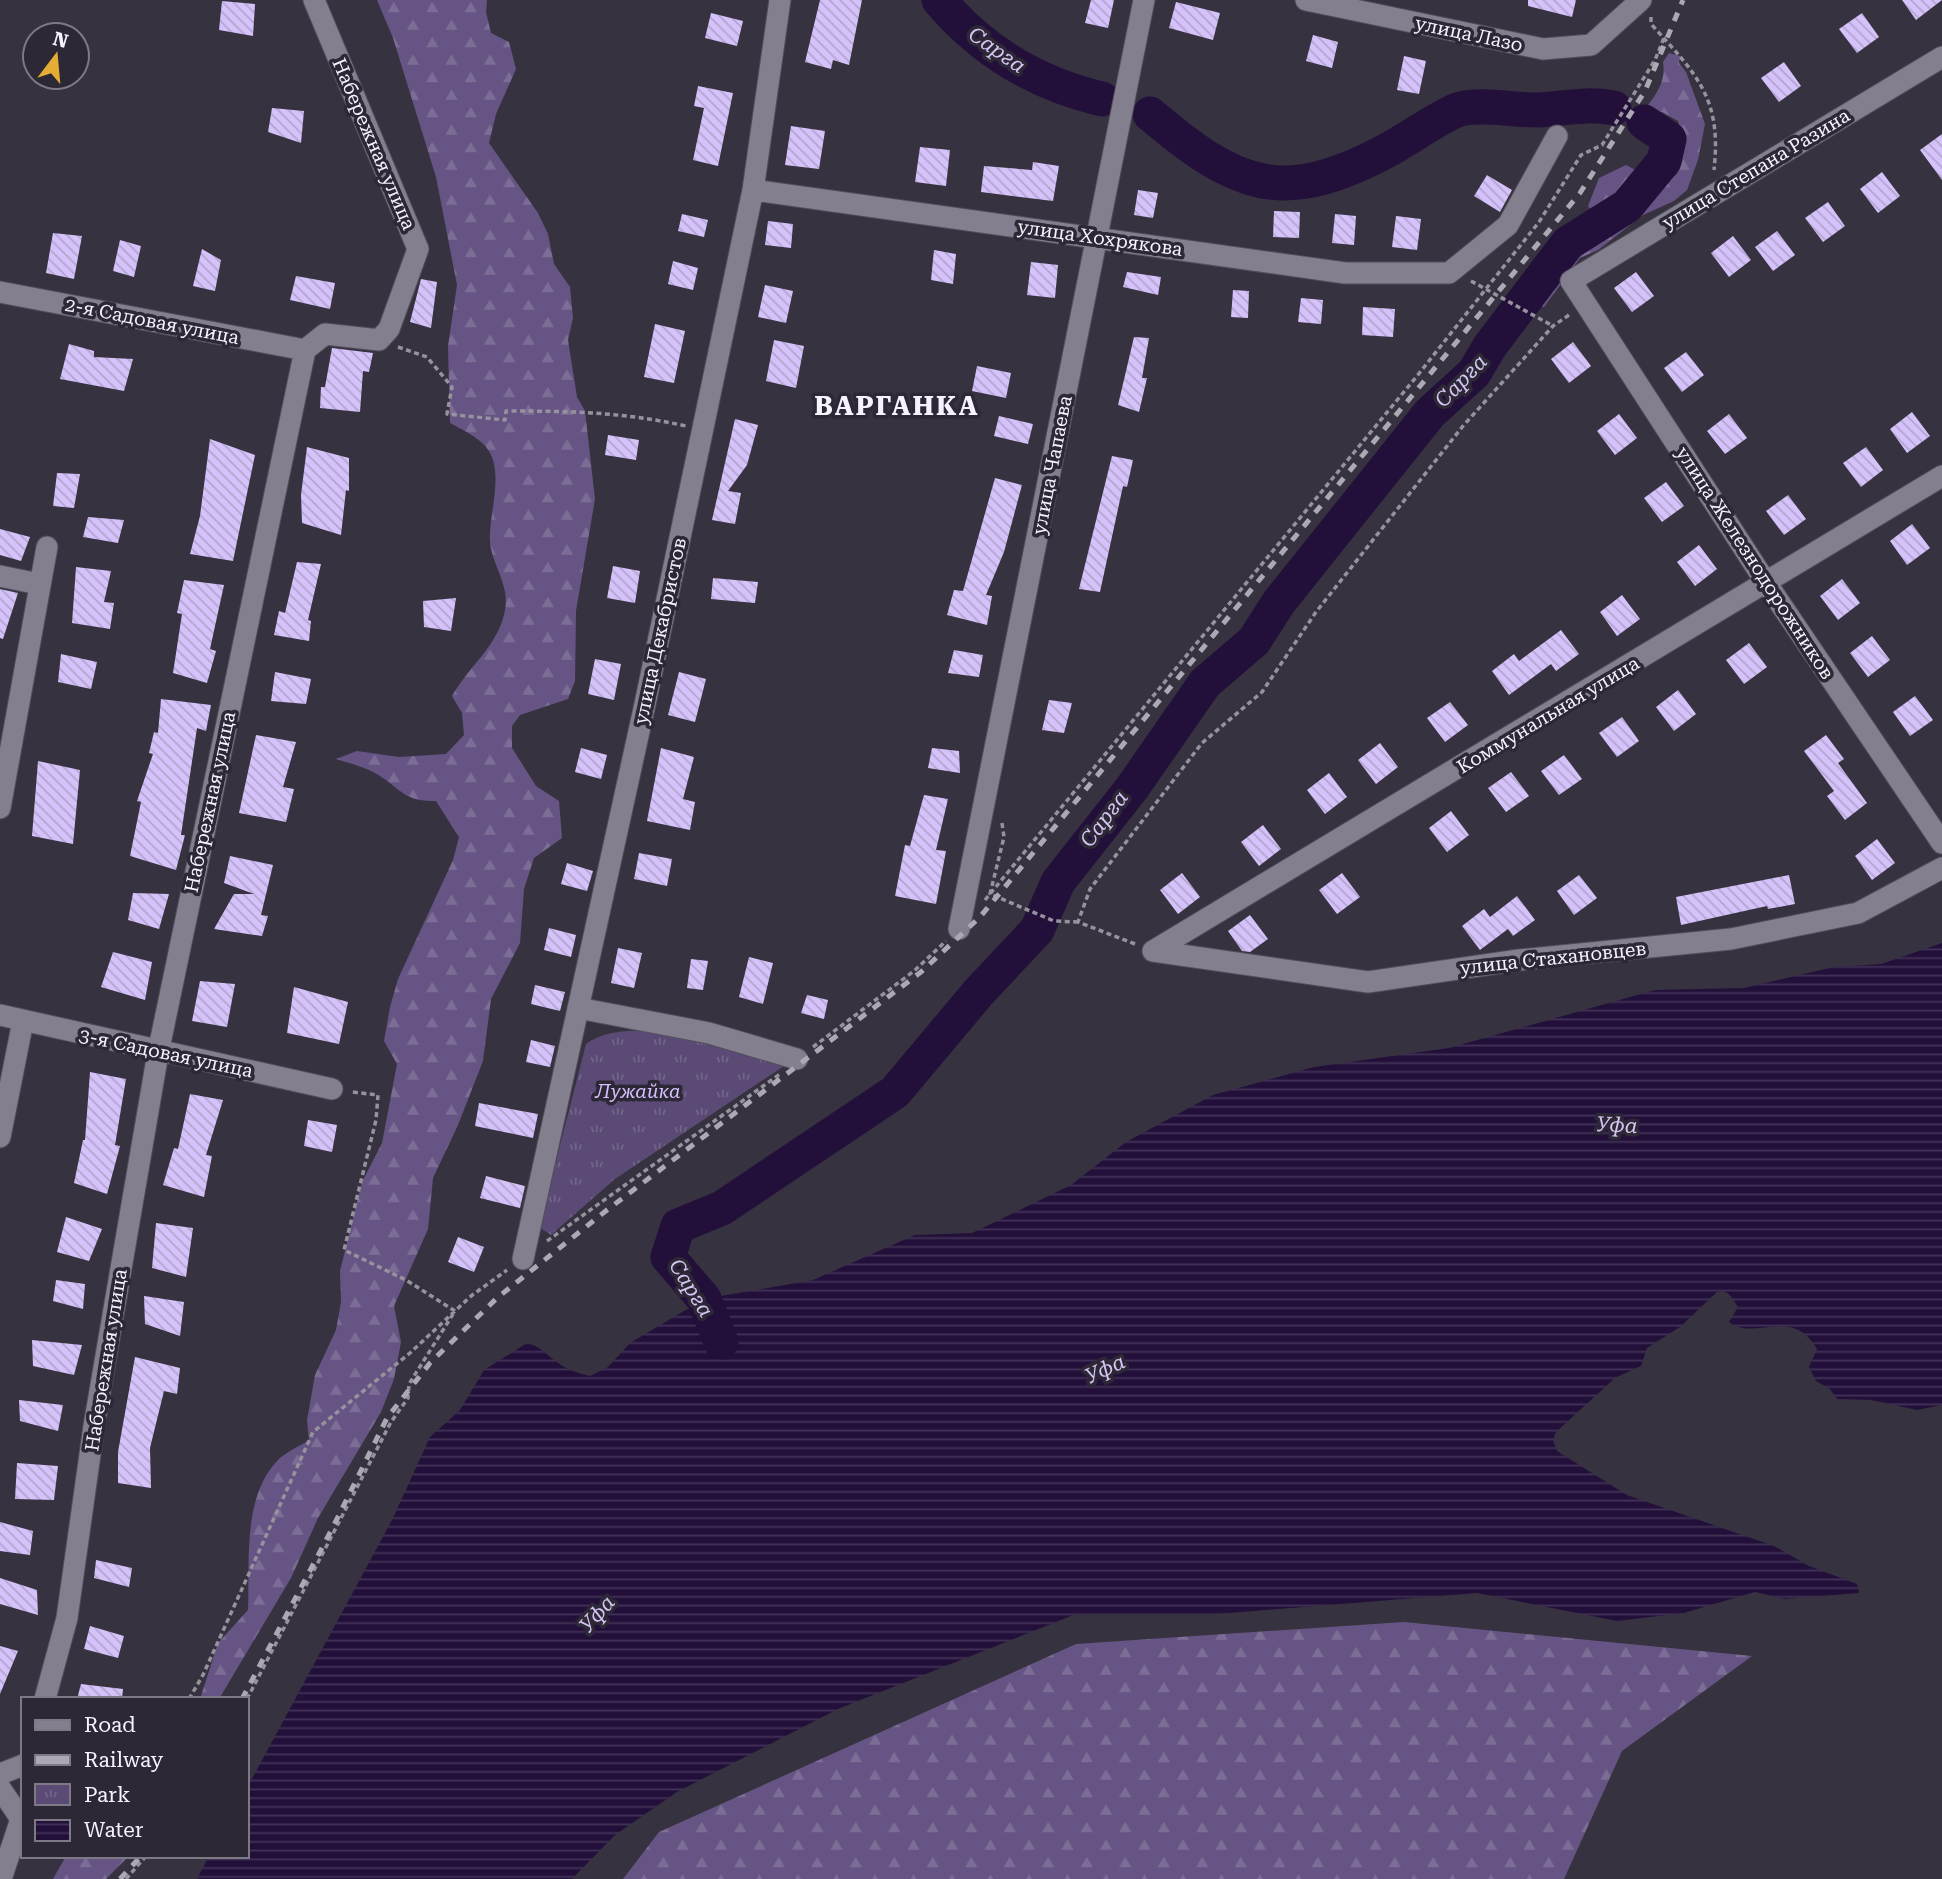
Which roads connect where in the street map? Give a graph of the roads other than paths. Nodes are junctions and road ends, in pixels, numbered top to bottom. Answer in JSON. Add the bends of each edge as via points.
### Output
{"nodes":[{"id":1,"x":314,"y":0,"type":"edge"},
{"id":2,"x":780,"y":0,"type":"edge"},
{"id":3,"x":1144,"y":0,"type":"edge"},
{"id":4,"x":1306,"y":0,"type":"edge"},
{"id":5,"x":1646,"y":6,"type":"edge"},
{"id":6,"x":1942,"y":57,"type":"edge"},
{"id":7,"x":1558,"y":136,"type":"dead end"},
{"id":8,"x":753,"y":190,"type":"junction"},
{"id":9,"x":1098,"y":237,"type":"junction"},
{"id":10,"x":1571,"y":281,"type":"joint"},
{"id":11,"x":0,"y":292,"type":"edge"},
{"id":12,"x":305,"y":350,"type":"junction"},
{"id":13,"x":1942,"y":476,"type":"edge"},
{"id":14,"x":47,"y":547,"type":"dead end"},
{"id":15,"x":0,"y":576,"type":"edge"},
{"id":16,"x":39,"y":584,"type":"junction"},
{"id":17,"x":1767,"y":584,"type":"junction"},
{"id":18,"x":0,"y":808,"type":"edge"},
{"id":19,"x":1942,"y":843,"type":"edge"},
{"id":20,"x":1942,"y":868,"type":"edge"},
{"id":21,"x":959,"y":929,"type":"road end"},
{"id":22,"x":1153,"y":951,"type":"joint"},
{"id":23,"x":578,"y":1009,"type":"junction"},
{"id":24,"x":0,"y":1015,"type":"edge"},
{"id":25,"x":23,"y":1021,"type":"junction"},
{"id":26,"x":158,"y":1053,"type":"junction"},
{"id":27,"x":797,"y":1059,"type":"road end"},
{"id":28,"x":332,"y":1089,"type":"road end"},
{"id":29,"x":0,"y":1137,"type":"edge"},
{"id":30,"x":523,"y":1259,"type":"road end"},
{"id":31,"x":46,"y":1697,"type":"edge"},
{"id":32,"x":21,"y":1766,"type":"edge"},
{"id":33,"x":0,"y":1774,"type":"edge"},
{"id":34,"x":0,"y":1788,"type":"edge"},
{"id":35,"x":1,"y":1879,"type":"edge"}],
"edges":[{"from":1,"to":12,"type":"street","name":"Набережная улица","via":[[418,249],[389,329],[379,340],[325,334]]},
{"from":2,"to":8,"type":"street","name":"улица Декабристов"},
{"from":3,"to":9,"type":"street","name":"улица Чапаева"},
{"from":4,"to":5,"type":"street","name":"улица Лазо","via":[[1543,49],[1591,45]]},
{"from":6,"to":10,"type":"street","name":"улица Степана Разина"},
{"from":7,"to":9,"type":"street","name":"улица Хохрякова","via":[[1508,225],[1449,273],[1345,273]]},
{"from":8,"to":9,"type":"street","name":"улица Хохрякова"},
{"from":8,"to":23,"type":"street","name":"улица Декабристов"},
{"from":9,"to":21,"type":"street","name":"улица Чапаева"},
{"from":10,"to":17,"type":"street","name":"улица Железнодорожников"},
{"from":11,"to":12,"type":"street","name":"2-я Садовая улица"},
{"from":12,"to":26,"type":"street","name":"Набережная улица"},
{"from":13,"to":17,"type":"street","name":"Коммунальная улица"},
{"from":14,"to":16,"type":"street"},
{"from":15,"to":16,"type":"street"},
{"from":16,"to":18,"type":"street"},
{"from":17,"to":19,"type":"street","name":"улица Железнодорожников"},
{"from":17,"to":22,"type":"street","name":"Коммунальная улица"},
{"from":20,"to":22,"type":"street","name":"улица Стахановцев","via":[[1858,914],[1731,939],[1519,960],[1368,982]]},
{"from":23,"to":27,"type":"street","via":[[709,1033]]},
{"from":23,"to":30,"type":"street","name":"улица Декабристов"},
{"from":24,"to":25,"type":"street","name":"3-я Садовая улица"},
{"from":25,"to":26,"type":"street","name":"3-я Садовая улица"},
{"from":25,"to":29,"type":"street"},
{"from":26,"to":28,"type":"street","name":"3-я Садовая улица"},
{"from":26,"to":31,"type":"street","name":"Набережная улица","via":[[66,1618]]},
{"from":32,"to":33,"type":"street"},
{"from":34,"to":35,"type":"street","via":[[21,1819]]}]}
